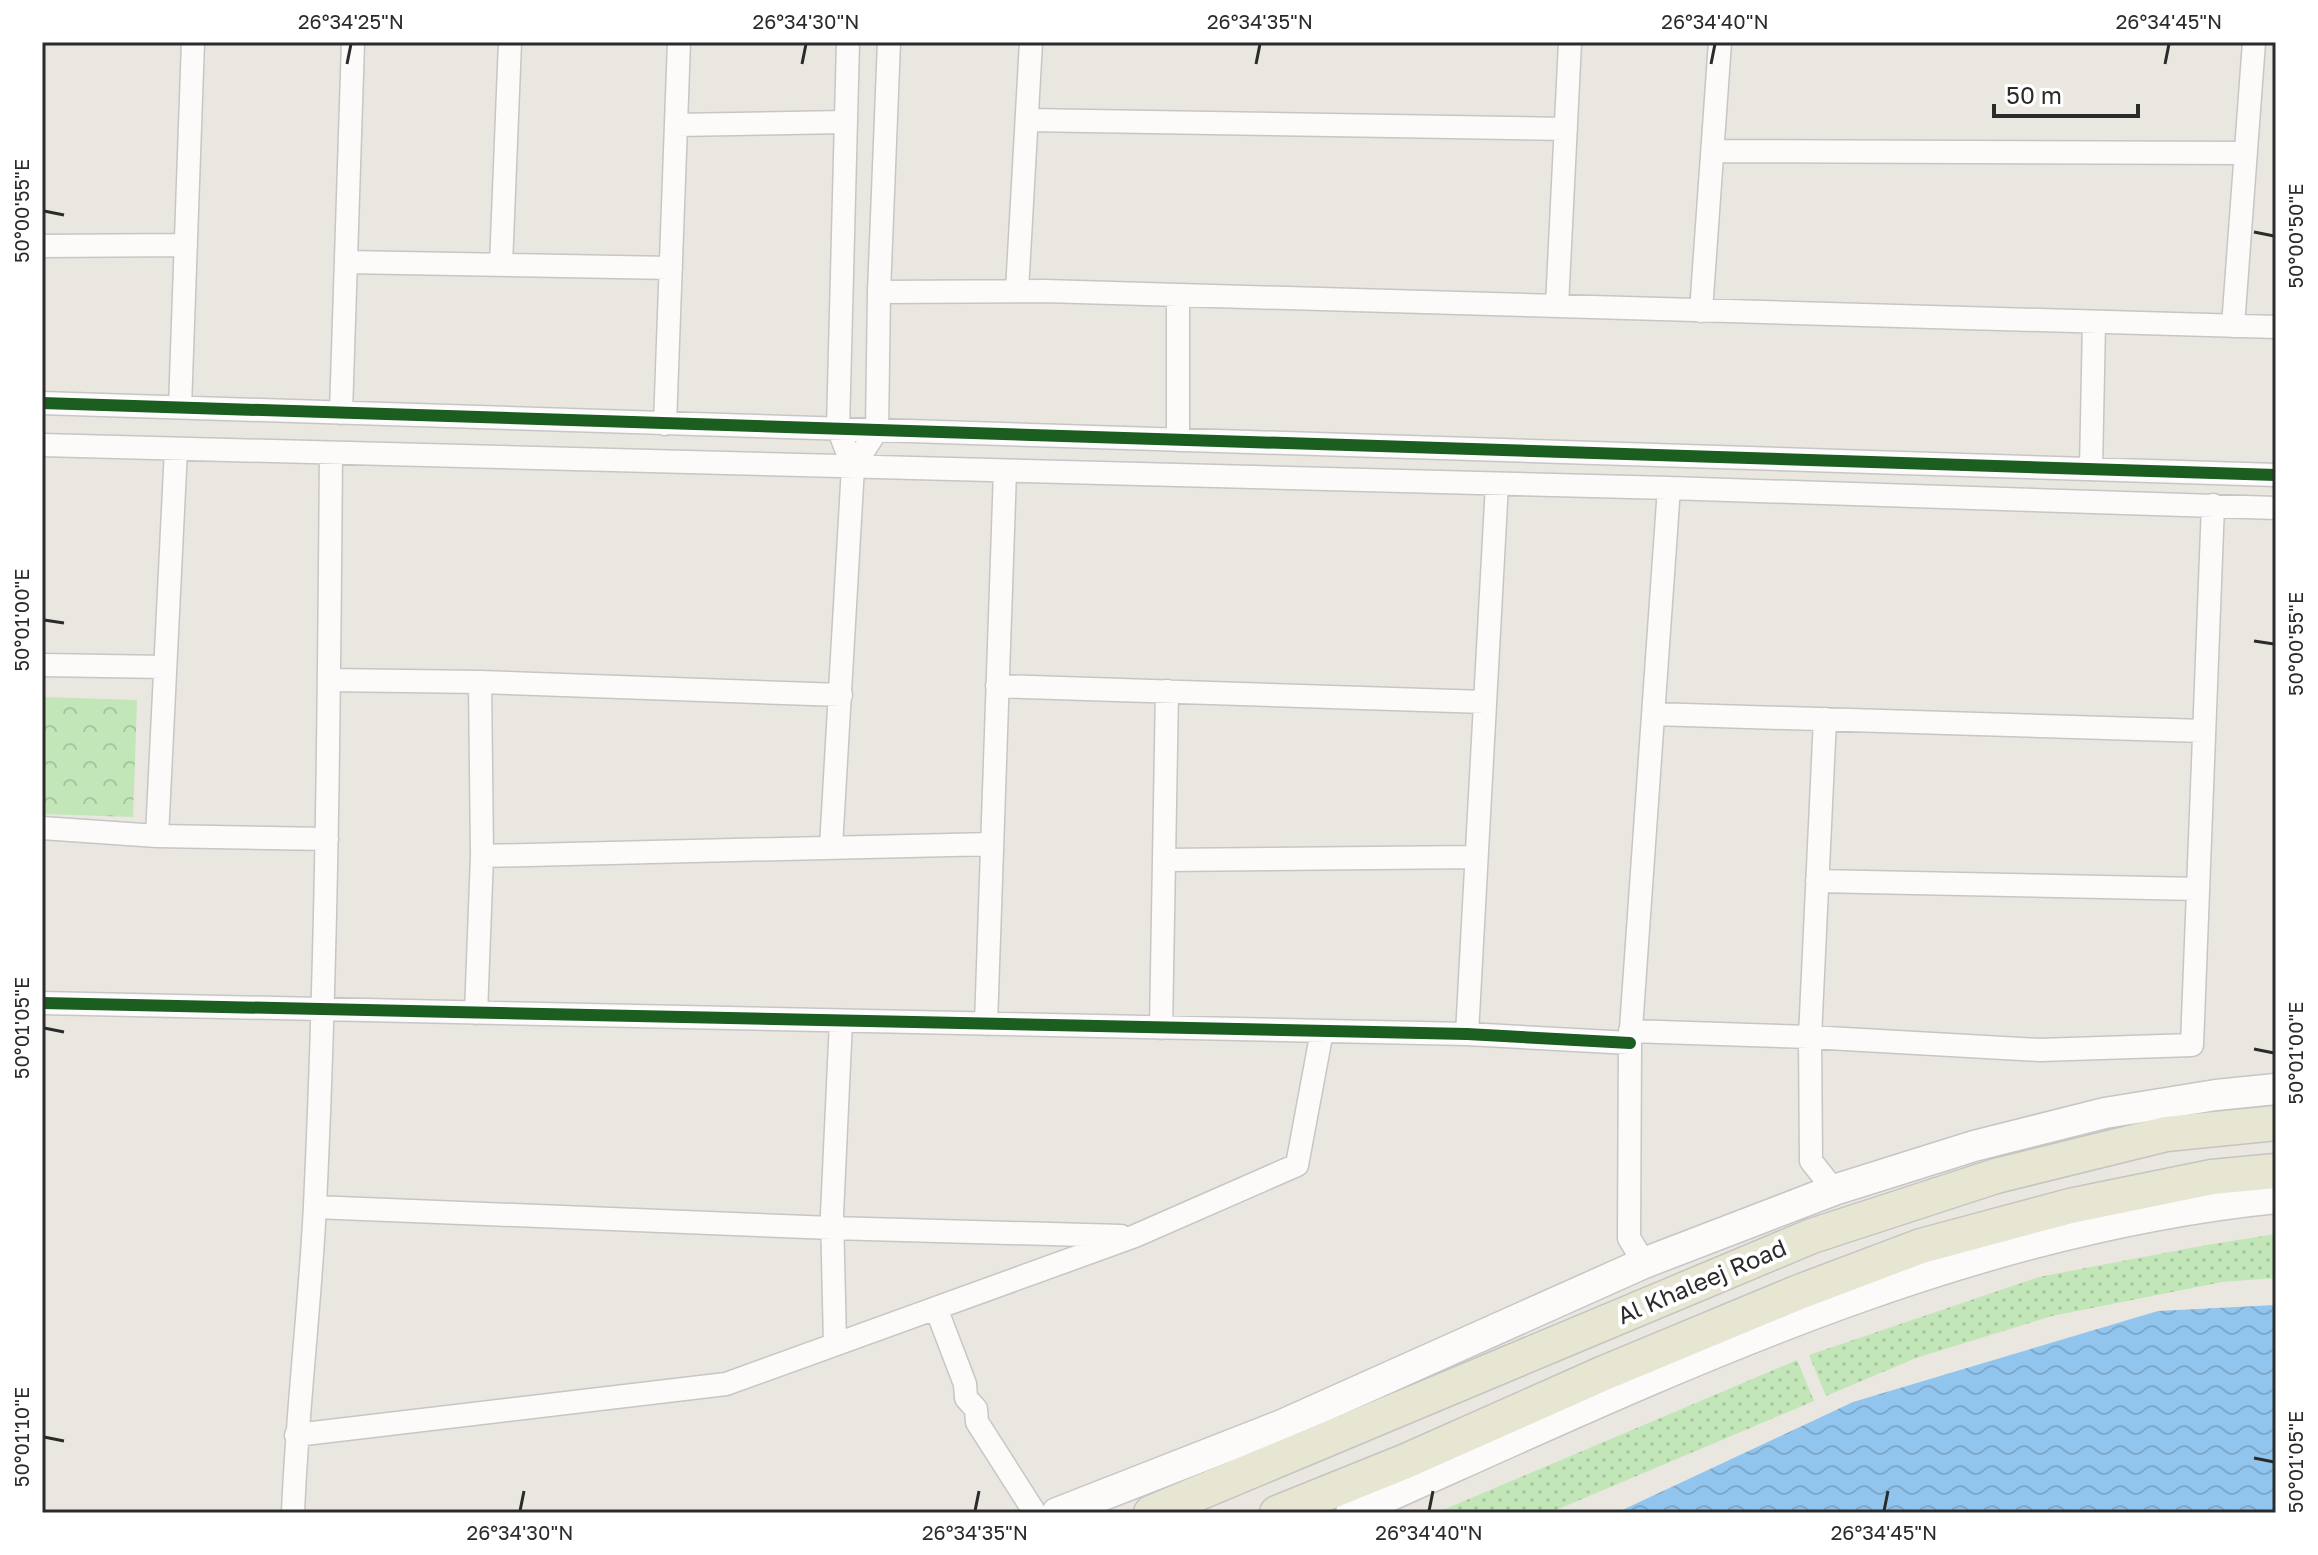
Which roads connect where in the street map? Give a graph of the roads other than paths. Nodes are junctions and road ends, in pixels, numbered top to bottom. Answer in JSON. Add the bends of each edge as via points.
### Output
{"nodes":[{"id":1,"x":193,"y":42,"type":"edge"},
{"id":2,"x":353,"y":42,"type":"edge"},
{"id":3,"x":510,"y":42,"type":"edge"},
{"id":4,"x":679,"y":42,"type":"edge"},
{"id":5,"x":848,"y":42,"type":"edge"},
{"id":6,"x":889,"y":42,"type":"edge"},
{"id":7,"x":1031,"y":42,"type":"edge"},
{"id":8,"x":1570,"y":42,"type":"edge"},
{"id":9,"x":1720,"y":42,"type":"edge"},
{"id":10,"x":2254,"y":42,"type":"edge"},
{"id":11,"x":1027,"y":120,"type":"junction"},
{"id":12,"x":844,"y":122,"type":"junction"},
{"id":13,"x":676,"y":125,"type":"junction"},
{"id":14,"x":1566,"y":129,"type":"junction"},
{"id":15,"x":1713,"y":151,"type":"junction"},
{"id":16,"x":2246,"y":153,"type":"junction"},
{"id":17,"x":186,"y":245,"type":"junction"},
{"id":18,"x":42,"y":246,"type":"edge"},
{"id":19,"x":346,"y":262,"type":"junction"},
{"id":20,"x":501,"y":265,"type":"junction"},
{"id":21,"x":671,"y":268,"type":"junction"},
{"id":22,"x":1017,"y":291,"type":"junction"},
{"id":23,"x":879,"y":292,"type":"junction"},
{"id":24,"x":1178,"y":295,"type":"junction"},
{"id":25,"x":1557,"y":306,"type":"junction"},
{"id":26,"x":1701,"y":311,"type":"junction"},
{"id":27,"x":2094,"y":322,"type":"junction"},
{"id":28,"x":2233,"y":326,"type":"junction"},
{"id":29,"x":2276,"y":327,"type":"edge"},
{"id":30,"x":42,"y":403,"type":"edge"},
{"id":31,"x":180,"y":407,"type":"junction"},
{"id":32,"x":341,"y":413,"type":"junction"},
{"id":33,"x":665,"y":424,"type":"junction"},
{"id":34,"x":838,"y":428,"type":"junction"},
{"id":35,"x":877,"y":430,"type":"junction"},
{"id":36,"x":1178,"y":440,"type":"junction"},
{"id":37,"x":42,"y":445,"type":"edge"},
{"id":38,"x":176,"y":449,"type":"junction"},
{"id":39,"x":331,"y":453,"type":"junction"},
{"id":40,"x":853,"y":467,"type":"junction"},
{"id":41,"x":2091,"y":469,"type":"junction"},
{"id":42,"x":1005,"y":471,"type":"junction"},
{"id":43,"x":2276,"y":475,"type":"edge"},
{"id":44,"x":1497,"y":484,"type":"junction"},
{"id":45,"x":1669,"y":488,"type":"junction"},
{"id":46,"x":2213,"y":505,"type":"junction"},
{"id":47,"x":2276,"y":508,"type":"edge"},
{"id":48,"x":42,"y":665,"type":"edge"},
{"id":49,"x":165,"y":667,"type":"junction"},
{"id":50,"x":329,"y":680,"type":"junction"},
{"id":51,"x":480,"y":682,"type":"junction"},
{"id":52,"x":997,"y":686,"type":"junction"},
{"id":53,"x":1167,"y":691,"type":"junction"},
{"id":54,"x":841,"y":695,"type":"junction"},
{"id":55,"x":1485,"y":702,"type":"junction"},
{"id":56,"x":1653,"y":714,"type":"junction"},
{"id":57,"x":1825,"y":719,"type":"junction"},
{"id":58,"x":2204,"y":731,"type":"junction"},
{"id":59,"x":42,"y":828,"type":"edge"},
{"id":60,"x":157,"y":836,"type":"junction"},
{"id":61,"x":327,"y":839,"type":"junction"},
{"id":62,"x":992,"y":844,"type":"junction"},
{"id":63,"x":831,"y":847,"type":"junction"},
{"id":64,"x":482,"y":856,"type":"junction"},
{"id":65,"x":1476,"y":857,"type":"junction"},
{"id":66,"x":1164,"y":860,"type":"junction"},
{"id":67,"x":1817,"y":881,"type":"junction"},
{"id":68,"x":2198,"y":889,"type":"junction"},
{"id":69,"x":42,"y":1003,"type":"edge"},
{"id":70,"x":321,"y":1009,"type":"junction"},
{"id":71,"x":476,"y":1013,"type":"junction"},
{"id":72,"x":841,"y":1021,"type":"junction"},
{"id":73,"x":986,"y":1024,"type":"junction"},
{"id":74,"x":1161,"y":1028,"type":"junction"},
{"id":75,"x":1322,"y":1031,"type":"junction"},
{"id":76,"x":1467,"y":1034,"type":"junction"},
{"id":77,"x":1630,"y":1037,"type":"junction"},
{"id":78,"x":1810,"y":1037,"type":"junction"},
{"id":79,"x":2276,"y":1089,"type":"edge"},
{"id":80,"x":2276,"y":1123,"type":"edge"},
{"id":81,"x":2276,"y":1171,"type":"edge"},
{"id":82,"x":1834,"y":1190,"type":"junction"},
{"id":83,"x":2276,"y":1198,"type":"edge"},
{"id":84,"x":315,"y":1207,"type":"junction"},
{"id":85,"x":832,"y":1228,"type":"junction"},
{"id":86,"x":1135,"y":1236,"type":"junction"},
{"id":87,"x":1644,"y":1263,"type":"junction"},
{"id":88,"x":936,"y":1308,"type":"junction"},
{"id":89,"x":1508,"y":1324,"type":"junction"},
{"id":90,"x":835,"y":1344,"type":"junction"},
{"id":91,"x":1439,"y":1393,"type":"junction"},
{"id":92,"x":296,"y":1435,"type":"junction"},
{"id":93,"x":293,"y":1513,"type":"edge"},
{"id":94,"x":1035,"y":1513,"type":"edge"},
{"id":95,"x":1057,"y":1513,"type":"edge"},
{"id":96,"x":1151,"y":1513,"type":"edge"},
{"id":97,"x":1277,"y":1513,"type":"edge"},
{"id":98,"x":1351,"y":1513,"type":"edge"}],
"edges":[{"from":1,"to":17,"type":"street"},
{"from":2,"to":19,"type":"street"},
{"from":3,"to":20,"type":"street"},
{"from":4,"to":13,"type":"street"},
{"from":5,"to":12,"type":"street"},
{"from":6,"to":23,"type":"street"},
{"from":7,"to":11,"type":"street"},
{"from":8,"to":14,"type":"street"},
{"from":9,"to":15,"type":"street"},
{"from":10,"to":16,"type":"street"},
{"from":11,"to":14,"type":"street"},
{"from":11,"to":22,"type":"street"},
{"from":12,"to":13,"type":"street"},
{"from":12,"to":34,"type":"street"},
{"from":13,"to":21,"type":"street"},
{"from":14,"to":25,"type":"street"},
{"from":15,"to":16,"type":"street"},
{"from":15,"to":26,"type":"street"},
{"from":16,"to":28,"type":"street"},
{"from":17,"to":18,"type":"street"},
{"from":17,"to":31,"type":"street"},
{"from":19,"to":20,"type":"street"},
{"from":19,"to":32,"type":"street"},
{"from":20,"to":21,"type":"street"},
{"from":21,"to":33,"type":"street"},
{"from":22,"to":23,"type":"street"},
{"from":22,"to":24,"type":"street"},
{"from":23,"to":35,"type":"street"},
{"from":24,"to":25,"type":"street"},
{"from":24,"to":36,"type":"street"},
{"from":25,"to":26,"type":"street"},
{"from":26,"to":27,"type":"street"},
{"from":27,"to":28,"type":"street"},
{"from":27,"to":41,"type":"street"},
{"from":28,"to":29,"type":"street"},
{"from":30,"to":31,"type":"street"},
{"from":31,"to":32,"type":"street"},
{"from":32,"to":33,"type":"street"},
{"from":33,"to":34,"type":"street"},
{"from":34,"to":35,"type":"street"},
{"from":34,"to":40,"type":"street"},
{"from":35,"to":36,"type":"street"},
{"from":35,"to":40,"type":"street"},
{"from":36,"to":41,"type":"street"},
{"from":37,"to":38,"type":"street"},
{"from":38,"to":39,"type":"street"},
{"from":38,"to":49,"type":"street"},
{"from":39,"to":40,"type":"street"},
{"from":39,"to":50,"type":"street"},
{"from":40,"to":42,"type":"street"},
{"from":40,"to":54,"type":"street"},
{"from":41,"to":43,"type":"street"},
{"from":42,"to":44,"type":"street"},
{"from":42,"to":52,"type":"street"},
{"from":44,"to":45,"type":"street"},
{"from":44,"to":55,"type":"street"},
{"from":45,"to":46,"type":"street"},
{"from":45,"to":56,"type":"street"},
{"from":46,"to":47,"type":"street"},
{"from":46,"to":58,"type":"street"},
{"from":48,"to":49,"type":"street"},
{"from":49,"to":60,"type":"street"},
{"from":50,"to":51,"type":"street"},
{"from":50,"to":61,"type":"street"},
{"from":51,"to":54,"type":"street"},
{"from":51,"to":64,"type":"street"},
{"from":52,"to":53,"type":"street"},
{"from":52,"to":62,"type":"street"},
{"from":53,"to":55,"type":"street"},
{"from":53,"to":66,"type":"street"},
{"from":54,"to":63,"type":"street"},
{"from":55,"to":65,"type":"street"},
{"from":56,"to":57,"type":"street"},
{"from":56,"to":77,"type":"street"},
{"from":57,"to":58,"type":"street"},
{"from":57,"to":67,"type":"street"},
{"from":58,"to":68,"type":"street"},
{"from":59,"to":60,"type":"street"},
{"from":60,"to":61,"type":"street"},
{"from":61,"to":70,"type":"street"},
{"from":62,"to":63,"type":"street"},
{"from":62,"to":73,"type":"street"},
{"from":63,"to":64,"type":"street"},
{"from":64,"to":71,"type":"street"},
{"from":65,"to":66,"type":"street"},
{"from":65,"to":76,"type":"street"},
{"from":66,"to":74,"type":"street"},
{"from":67,"to":68,"type":"street"},
{"from":67,"to":78,"type":"street"},
{"from":68,"to":78,"type":"street","via":[[2192,1045],[2040,1050]]},
{"from":69,"to":70,"type":"street"},
{"from":70,"to":71,"type":"street"},
{"from":70,"to":84,"type":"street"},
{"from":71,"to":72,"type":"street"},
{"from":72,"to":73,"type":"street"},
{"from":72,"to":85,"type":"street"},
{"from":73,"to":74,"type":"street"},
{"from":74,"to":75,"type":"street"},
{"from":75,"to":76,"type":"street"},
{"from":75,"to":86,"type":"street","via":[[1297,1165]]},
{"from":76,"to":77,"type":"street"},
{"from":77,"to":78,"type":"street"},
{"from":77,"to":87,"type":"street","via":[[1629,1238]]},
{"from":78,"to":82,"type":"street","via":[[1811,1161]]},
{"from":79,"to":82,"type":"main road","via":[[2105,1113],[1974,1146]]},
{"from":80,"to":91,"type":"main road","name":"Al Khaleej Road","via":[[2166,1134],[1981,1180],[1812,1236]]},
{"from":81,"to":97,"type":"main road","name":"Al Khaleej Road","via":[[2212,1177],[2070,1206],[1921,1246],[1799,1292]]},
{"from":82,"to":87,"type":"main road"},
{"from":83,"to":98,"type":"main road","via":[[2127,1219],[2003,1250],[1870,1293],[1685,1364]]},
{"from":84,"to":85,"type":"street"},
{"from":84,"to":92,"type":"street"},
{"from":85,"to":86,"type":"street"},
{"from":85,"to":90,"type":"street"},
{"from":86,"to":88,"type":"street"},
{"from":87,"to":89,"type":"main road"},
{"from":88,"to":90,"type":"street"},
{"from":88,"to":94,"type":"street","via":[[977,1422]]},
{"from":89,"to":91,"type":"main road"},
{"from":89,"to":95,"type":"main road","via":[[1282,1425]]},
{"from":90,"to":92,"type":"street","via":[[726,1384]]},
{"from":91,"to":96,"type":"main road","name":"Al Khaleej Road"},
{"from":92,"to":93,"type":"street"}]}
